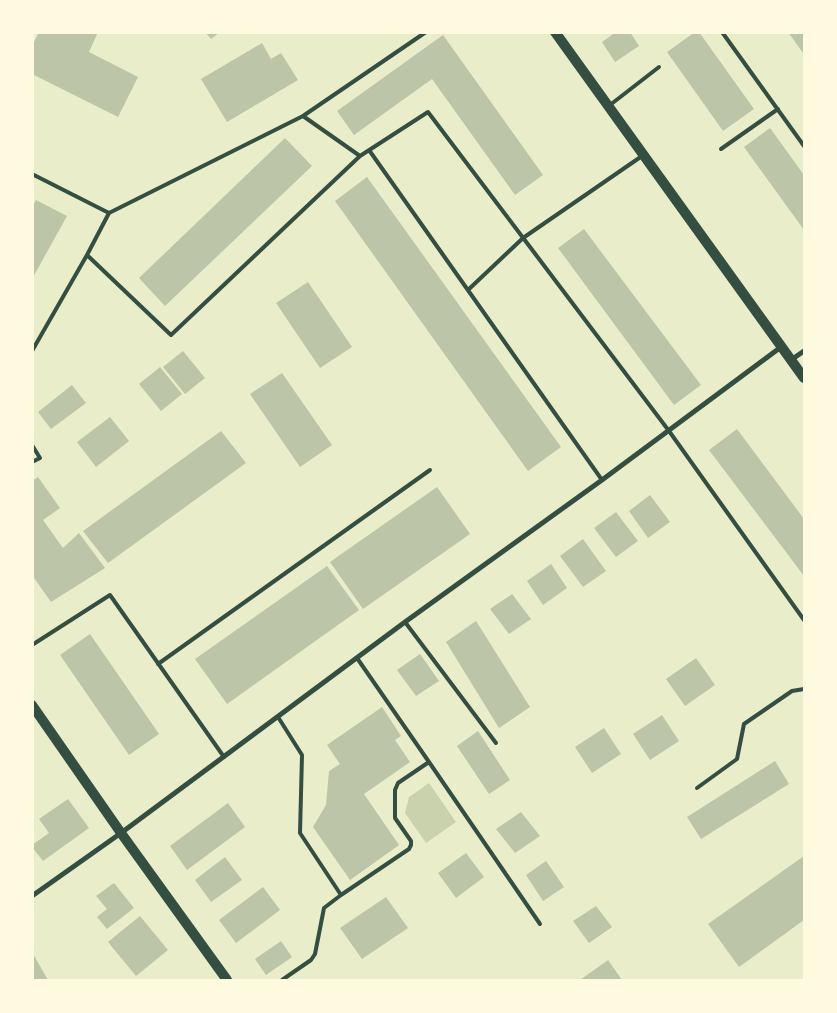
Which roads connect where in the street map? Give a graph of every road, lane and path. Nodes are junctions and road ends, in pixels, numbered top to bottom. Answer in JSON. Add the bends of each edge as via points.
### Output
{"nodes":[{"id":1,"x":426,"y":32,"type":"edge"},
{"id":2,"x":555,"y":32,"type":"edge"},
{"id":3,"x":722,"y":32,"type":"edge"},
{"id":4,"x":659,"y":67,"type":"dead end"},
{"id":5,"x":608,"y":107,"type":"junction"},
{"id":6,"x":778,"y":110,"type":"junction"},
{"id":7,"x":303,"y":116,"type":"junction"},
{"id":8,"x":804,"y":146,"type":"edge"},
{"id":9,"x":721,"y":149,"type":"dead end"},
{"id":10,"x":370,"y":150,"type":"junction"},
{"id":11,"x":643,"y":155,"type":"junction"},
{"id":12,"x":360,"y":156,"type":"junction"},
{"id":13,"x":32,"y":174,"type":"edge"},
{"id":14,"x":109,"y":213,"type":"junction"},
{"id":15,"x":523,"y":238,"type":"junction"},
{"id":16,"x":87,"y":255,"type":"junction"},
{"id":17,"x":468,"y":290,"type":"junction"},
{"id":18,"x":781,"y":347,"type":"junction"},
{"id":19,"x":32,"y":351,"type":"edge"},
{"id":20,"x":804,"y":351,"type":"edge"},
{"id":21,"x":791,"y":360,"type":"junction"},
{"id":22,"x":804,"y":378,"type":"edge"},
{"id":23,"x":669,"y":431,"type":"junction"},
{"id":24,"x":32,"y":445,"type":"edge"},
{"id":25,"x":32,"y":462,"type":"edge"},
{"id":26,"x":430,"y":470,"type":"dead end"},
{"id":27,"x":602,"y":480,"type":"junction"},
{"id":28,"x":804,"y":620,"type":"edge"},
{"id":29,"x":406,"y":622,"type":"junction"},
{"id":30,"x":32,"y":645,"type":"edge"},
{"id":31,"x":357,"y":658,"type":"junction"},
{"id":32,"x":158,"y":664,"type":"junction"},
{"id":33,"x":804,"y":689,"type":"edge"},
{"id":34,"x":32,"y":705,"type":"edge"},
{"id":35,"x":278,"y":716,"type":"junction"},
{"id":36,"x":496,"y":743,"type":"dead end"},
{"id":37,"x":224,"y":757,"type":"junction"},
{"id":38,"x":429,"y":762,"type":"junction"},
{"id":39,"x":697,"y":788,"type":"dead end"},
{"id":40,"x":121,"y":833,"type":"junction"},
{"id":41,"x":341,"y":895,"type":"junction"},
{"id":42,"x":32,"y":896,"type":"edge"},
{"id":43,"x":540,"y":924,"type":"dead end"},
{"id":44,"x":227,"y":980,"type":"edge"},
{"id":45,"x":282,"y":980,"type":"edge"}],
"edges":[{"from":1,"to":7,"type":"lane"},
{"from":2,"to":5,"type":"main road"},
{"from":3,"to":6,"type":"lane"},
{"from":4,"to":5,"type":"lane"},
{"from":5,"to":11,"type":"main road"},
{"from":6,"to":8,"type":"lane"},
{"from":6,"to":9,"type":"lane"},
{"from":7,"to":12,"type":"lane"},
{"from":7,"to":14,"type":"lane"},
{"from":10,"to":12,"type":"lane"},
{"from":10,"to":15,"type":"lane","via":[[428,112]]},
{"from":10,"to":17,"type":"lane"},
{"from":11,"to":15,"type":"lane"},
{"from":11,"to":18,"type":"main road"},
{"from":12,"to":16,"type":"lane","via":[[172,335]]},
{"from":13,"to":14,"type":"lane"},
{"from":14,"to":16,"type":"lane"},
{"from":15,"to":17,"type":"lane"},
{"from":15,"to":23,"type":"lane"},
{"from":16,"to":19,"type":"lane"},
{"from":17,"to":27,"type":"lane"},
{"from":18,"to":21,"type":"main road"},
{"from":18,"to":23,"type":"street"},
{"from":20,"to":21,"type":"street"},
{"from":21,"to":22,"type":"main road"},
{"from":23,"to":27,"type":"street"},
{"from":23,"to":28,"type":"lane"},
{"from":24,"to":25,"type":"lane","via":[[40,458]]},
{"from":26,"to":32,"type":"lane"},
{"from":27,"to":29,"type":"street"},
{"from":29,"to":31,"type":"street"},
{"from":29,"to":36,"type":"lane"},
{"from":30,"to":32,"type":"lane","via":[[110,595]]},
{"from":31,"to":35,"type":"street"},
{"from":31,"to":38,"type":"lane"},
{"from":32,"to":37,"type":"lane"},
{"from":33,"to":39,"type":"lane","via":[[792,691],[744,724],[737,759]]},
{"from":34,"to":40,"type":"main road"},
{"from":35,"to":37,"type":"street"},
{"from":35,"to":41,"type":"lane","via":[[302,755],[300,833]]},
{"from":37,"to":40,"type":"street"},
{"from":38,"to":41,"type":"lane","via":[[398,783],[395,790],[396,818],[411,845]]},
{"from":38,"to":43,"type":"lane"},
{"from":40,"to":42,"type":"street"},
{"from":40,"to":44,"type":"main road"},
{"from":41,"to":45,"type":"lane","via":[[324,908],[317,947],[311,960]]}]}
